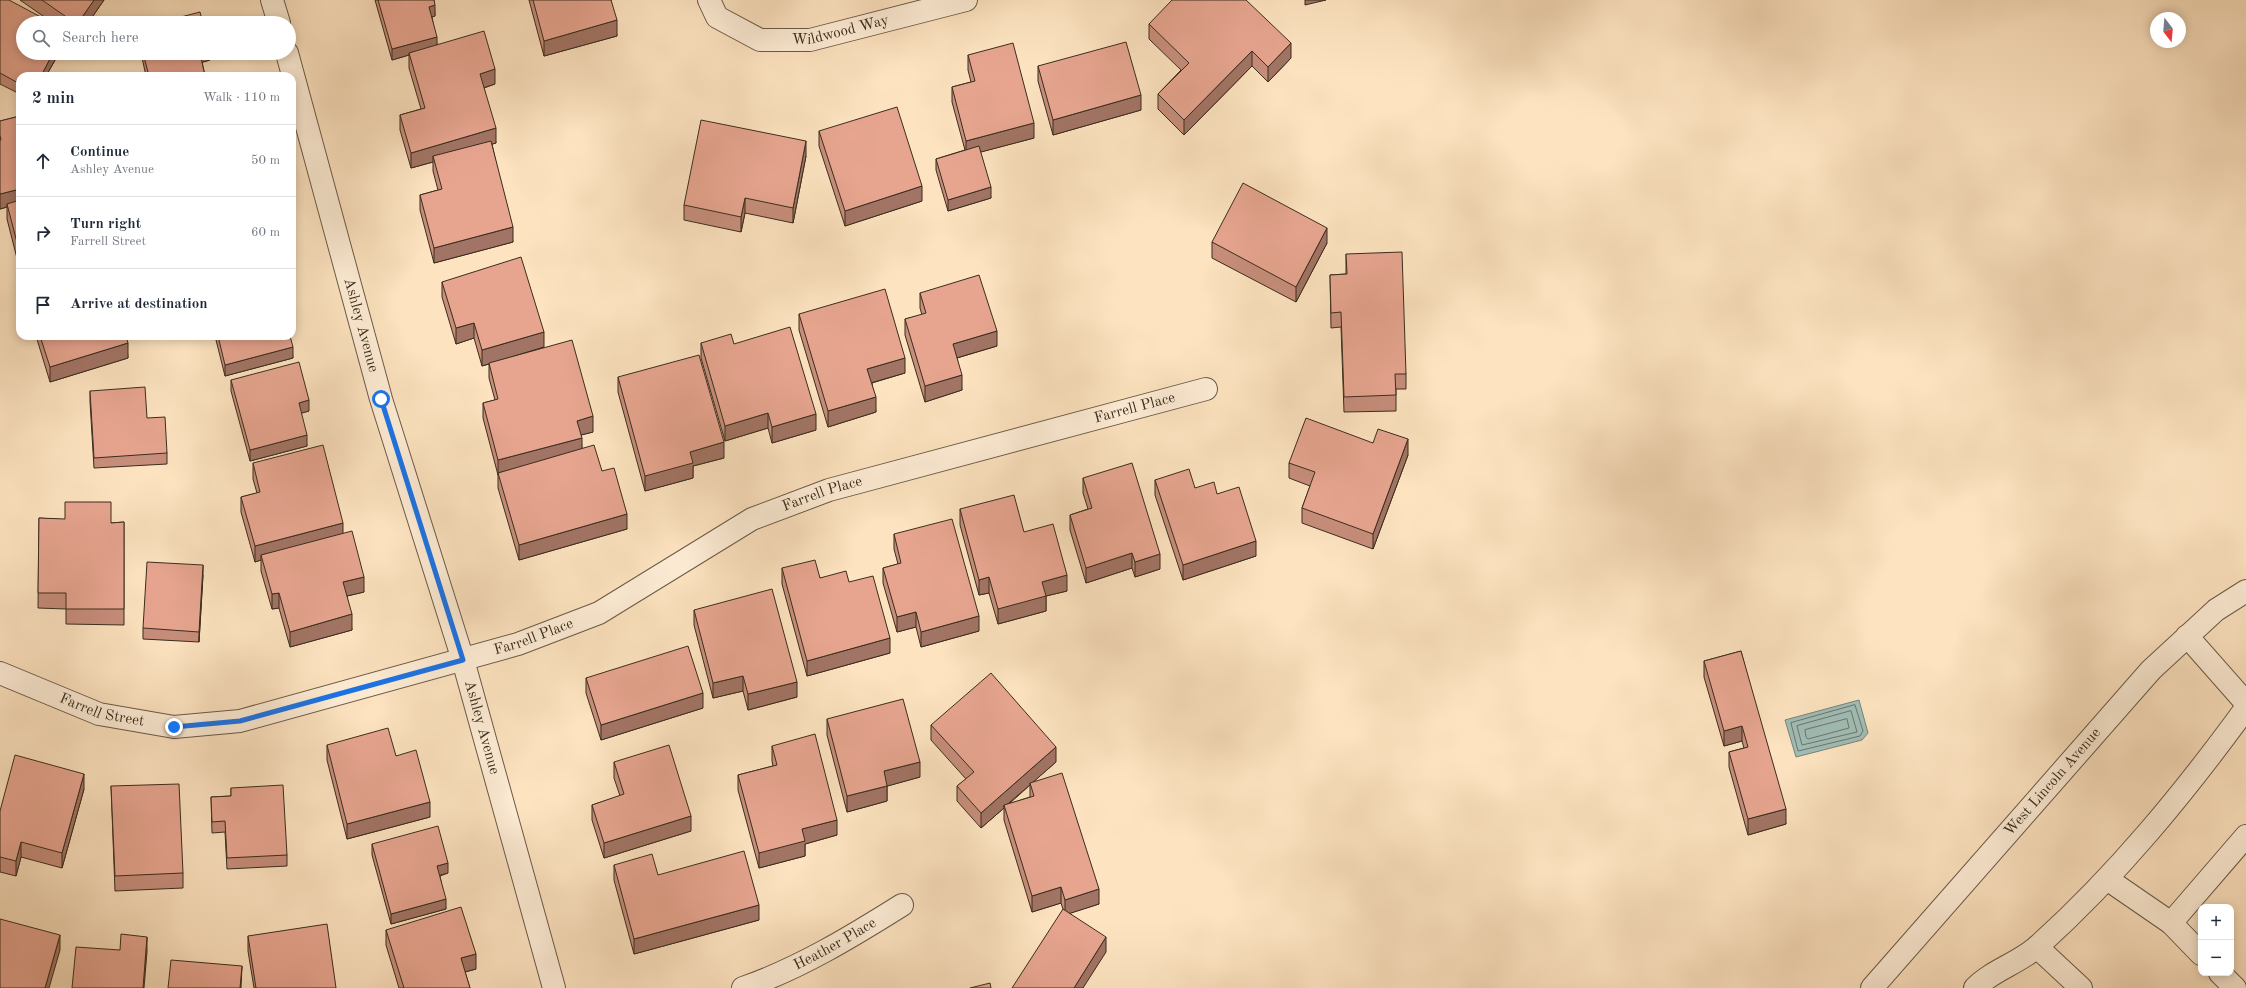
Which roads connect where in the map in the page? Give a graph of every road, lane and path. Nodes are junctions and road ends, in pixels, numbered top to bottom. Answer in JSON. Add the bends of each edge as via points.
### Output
{"nodes":[{"id":1,"x":272,"y":0,"type":"edge"},
{"id":2,"x":709,"y":0,"type":"edge"},
{"id":3,"x":966,"y":0,"type":"edge"},
{"id":4,"x":277,"y":16,"type":"edge"},
{"id":5,"x":289,"y":60,"type":"edge"},
{"id":6,"x":292,"y":72,"type":"edge"},
{"id":7,"x":296,"y":86,"type":"edge"},
{"id":8,"x":1206,"y":389,"type":"dead end"},
{"id":9,"x":2246,"y":591,"type":"edge"},
{"id":10,"x":2187,"y":636,"type":"junction"},
{"id":11,"x":463,"y":660,"type":"junction"},
{"id":12,"x":0,"y":673,"type":"edge"},
{"id":13,"x":2246,"y":703,"type":"edge"},
{"id":14,"x":2246,"y":708,"type":"edge"},
{"id":15,"x":2246,"y":836,"type":"edge"},
{"id":16,"x":2107,"y":879,"type":"junction"},
{"id":17,"x":902,"y":905,"type":"dead end"},
{"id":18,"x":2171,"y":923,"type":"junction"},
{"id":19,"x":2037,"y":947,"type":"junction"},
{"id":20,"x":2198,"y":951,"type":"edge"},
{"id":21,"x":2223,"y":976,"type":"edge"},
{"id":22,"x":554,"y":988,"type":"edge"},
{"id":23,"x":743,"y":988,"type":"edge"},
{"id":24,"x":1872,"y":988,"type":"edge"},
{"id":25,"x":1975,"y":988,"type":"edge"},
{"id":26,"x":2081,"y":988,"type":"edge"},
{"id":27,"x":2235,"y":988,"type":"edge"}],
"edges":[{"from":1,"to":4,"type":"street"},
{"from":2,"to":3,"type":"street","name":"Wildwood Way","via":[[717,17],[760,40],[810,40]]},
{"from":5,"to":6,"type":"street","name":"Ashley Avenue"},
{"from":7,"to":11,"type":"street","name":"Ashley Avenue","via":[[381,399]]},
{"from":8,"to":11,"type":"street","name":"Farrell Place","via":[[829,490],[752,519],[599,613],[518,644]]},
{"from":9,"to":10,"type":"street","name":"West Lincoln Avenue","via":[[2216,610]]},
{"from":10,"to":13,"type":"street"},
{"from":10,"to":24,"type":"street","name":"West Lincoln Avenue","via":[[2151,670]]},
{"from":11,"to":12,"type":"street","name":"Farrell Street","via":[[240,721],[174,727],[99,714]]},
{"from":11,"to":22,"type":"street","name":"Ashley Avenue"},
{"from":14,"to":16,"type":"street","via":[[2197,775]]},
{"from":15,"to":18,"type":"street"},
{"from":16,"to":18,"type":"street"},
{"from":16,"to":19,"type":"street"},
{"from":17,"to":23,"type":"street","name":"Heather Place","via":[[845,941],[778,976]]},
{"from":18,"to":20,"type":"street"},
{"from":19,"to":25,"type":"street"},
{"from":19,"to":26,"type":"street"},
{"from":21,"to":27,"type":"street"}]}
